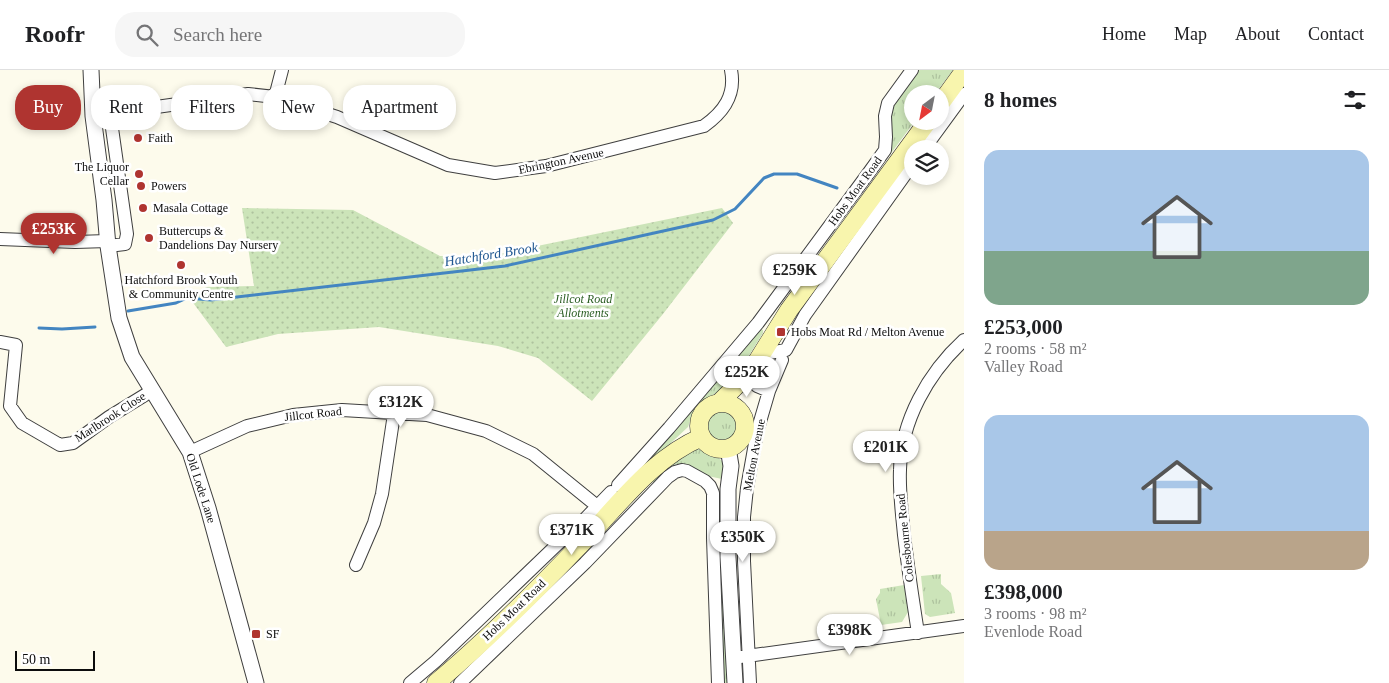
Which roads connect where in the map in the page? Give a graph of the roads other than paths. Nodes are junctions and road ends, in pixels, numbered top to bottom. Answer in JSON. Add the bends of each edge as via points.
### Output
{"nodes":[{"id":1,"x":91,"y":70,"type":"edge"},
{"id":2,"x":282,"y":70,"type":"edge"},
{"id":3,"x":731,"y":70,"type":"edge"},
{"id":4,"x":912,"y":70,"type":"edge"},
{"id":5,"x":964,"y":71,"type":"edge"},
{"id":6,"x":92,"y":85,"type":"edge"},
{"id":7,"x":278,"y":85,"type":"edge"},
{"id":8,"x":949,"y":92,"type":"edge"},
{"id":9,"x":964,"y":94,"type":"edge"},
{"id":10,"x":263,"y":96,"type":"edge"},
{"id":11,"x":161,"y":107,"type":"edge"},
{"id":12,"x":333,"y":116,"type":"edge"},
{"id":13,"x":95,"y":130,"type":"edge"},
{"id":14,"x":112,"y":130,"type":"edge"},
{"id":15,"x":926,"y":135,"type":"edge"},
{"id":16,"x":904,"y":176,"type":"edge"},
{"id":17,"x":0,"y":239,"type":"edge"},
{"id":18,"x":108,"y":243,"type":"junction"},
{"id":19,"x":964,"y":340,"type":"edge"},
{"id":20,"x":0,"y":342,"type":"edge"},
{"id":21,"x":761,"y":352,"type":"junction"},
{"id":22,"x":784,"y":355,"type":"junction"},
{"id":23,"x":759,"y":383,"type":"junction"},
{"id":24,"x":153,"y":390,"type":"junction"},
{"id":25,"x":719,"y":403,"type":"junction"},
{"id":26,"x":394,"y":414,"type":"junction"},
{"id":27,"x":742,"y":414,"type":"junction"},
{"id":28,"x":702,"y":436,"type":"junction"},
{"id":29,"x":728,"y":448,"type":"junction"},
{"id":30,"x":190,"y":452,"type":"junction"},
{"id":31,"x":710,"y":486,"type":"junction"},
{"id":32,"x":728,"y":489,"type":"junction"},
{"id":33,"x":597,"y":506,"type":"junction"},
{"id":34,"x":581,"y":523,"type":"dead end"},
{"id":35,"x":573,"y":540,"type":"junction"},
{"id":36,"x":356,"y":565,"type":"dead end"},
{"id":37,"x":964,"y":626,"type":"edge"},
{"id":38,"x":918,"y":633,"type":"junction"},
{"id":39,"x":740,"y":657,"type":"junction"},
{"id":40,"x":457,"y":678,"type":"edge"},
{"id":41,"x":256,"y":683,"type":"edge"},
{"id":42,"x":410,"y":683,"type":"edge"},
{"id":43,"x":436,"y":683,"type":"edge"},
{"id":44,"x":718,"y":683,"type":"edge"},
{"id":45,"x":734,"y":683,"type":"edge"},
{"id":46,"x":750,"y":683,"type":"edge"}],
"edges":[{"from":1,"to":6,"type":"street","name":"Old Lode Lane"},
{"from":2,"to":7,"type":"street"},
{"from":3,"to":12,"type":"street","name":"Ebrington Avenue","via":[[732,90],[727,105],[704,126],[546,166],[495,173],[448,165]]},
{"from":4,"to":33,"type":"street","name":"Hobs Moat Road","via":[[888,103],[885,150],[875,164],[758,323],[669,428]]},
{"from":5,"to":8,"type":"main road"},
{"from":9,"to":15,"type":"street"},
{"from":10,"to":11,"type":"street","name":"Ebrington Avenue","via":[[248,94]]},
{"from":13,"to":18,"type":"street","name":"Old Lode Lane"},
{"from":14,"to":18,"type":"street","via":[[127,234],[125,244]]},
{"from":15,"to":21,"type":"main road","name":"Hobs Moat Road","via":[[827,257]]},
{"from":16,"to":22,"type":"street","name":"Melton Avenue","via":[[805,316]]},
{"from":17,"to":18,"type":"street"},
{"from":18,"to":24,"type":"street","name":"Old Lode Lane","via":[[115,298],[125,339],[132,357]]},
{"from":19,"to":38,"type":"street","name":"Colesbourne Road","via":[[929,380],[904,438],[900,499]]},
{"from":20,"to":24,"type":"street","name":"Marlbrook Close","via":[[16,345],[10,406],[22,423],[60,445],[73,443]]},
{"from":21,"to":22,"type":"street"},
{"from":21,"to":23,"type":"main road","name":"Hobs Moat Road"},
{"from":22,"to":23,"type":"street","name":"Melton Avenue"},
{"from":23,"to":25,"type":"main road","name":"Hobs Moat Road"},
{"from":23,"to":27,"type":"main road","name":"Hobs Moat Road"},
{"from":23,"to":39,"type":"street","name":"Melton Avenue","via":[[757,432],[744,517]]},
{"from":24,"to":30,"type":"street","name":"Old Lode Lane"},
{"from":25,"to":27,"type":"main road","via":[[734,406]]},
{"from":25,"to":28,"type":"main road","via":[[710,406],[702,415],[699,425]]},
{"from":26,"to":30,"type":"street","name":"Jillcot Road","via":[[342,410],[294,414],[247,426]]},
{"from":26,"to":33,"type":"street","name":"Jillcot Road","via":[[427,415],[486,431],[533,454]]},
{"from":26,"to":36,"type":"street","via":[[382,494]]},
{"from":27,"to":29,"type":"main road","via":[[744,434],[738,443]]},
{"from":28,"to":29,"type":"main road","via":[[712,447]]},
{"from":28,"to":35,"type":"main road","name":"Hobs Moat Road","via":[[685,444],[650,472]]},
{"from":29,"to":32,"type":"street","name":"Melton Avenue","via":[[731,466]]},
{"from":30,"to":41,"type":"street","name":"Old Lode Lane"},
{"from":31,"to":32,"type":"street"},
{"from":31,"to":40,"type":"street","name":"Hobs Moat Road","via":[[682,470],[668,477],[585,563]]},
{"from":31,"to":44,"type":"street","via":[[713,493]]},
{"from":32,"to":39,"type":"street","name":"Melton Avenue","via":[[728,556]]},
{"from":33,"to":34,"type":"street","name":"Hobs Moat Road"},
{"from":35,"to":40,"type":"main road","name":"Hobs Moat Road","via":[[538,587]]},
{"from":35,"to":42,"type":"street","name":"Hobs Moat Road"},
{"from":37,"to":38,"type":"street"},
{"from":38,"to":39,"type":"street"},
{"from":39,"to":45,"type":"street","name":"Melton Avenue"},
{"from":39,"to":46,"type":"street","name":"Melton Avenue"},
{"from":40,"to":43,"type":"main road","name":"Hobs Moat Road"}]}
